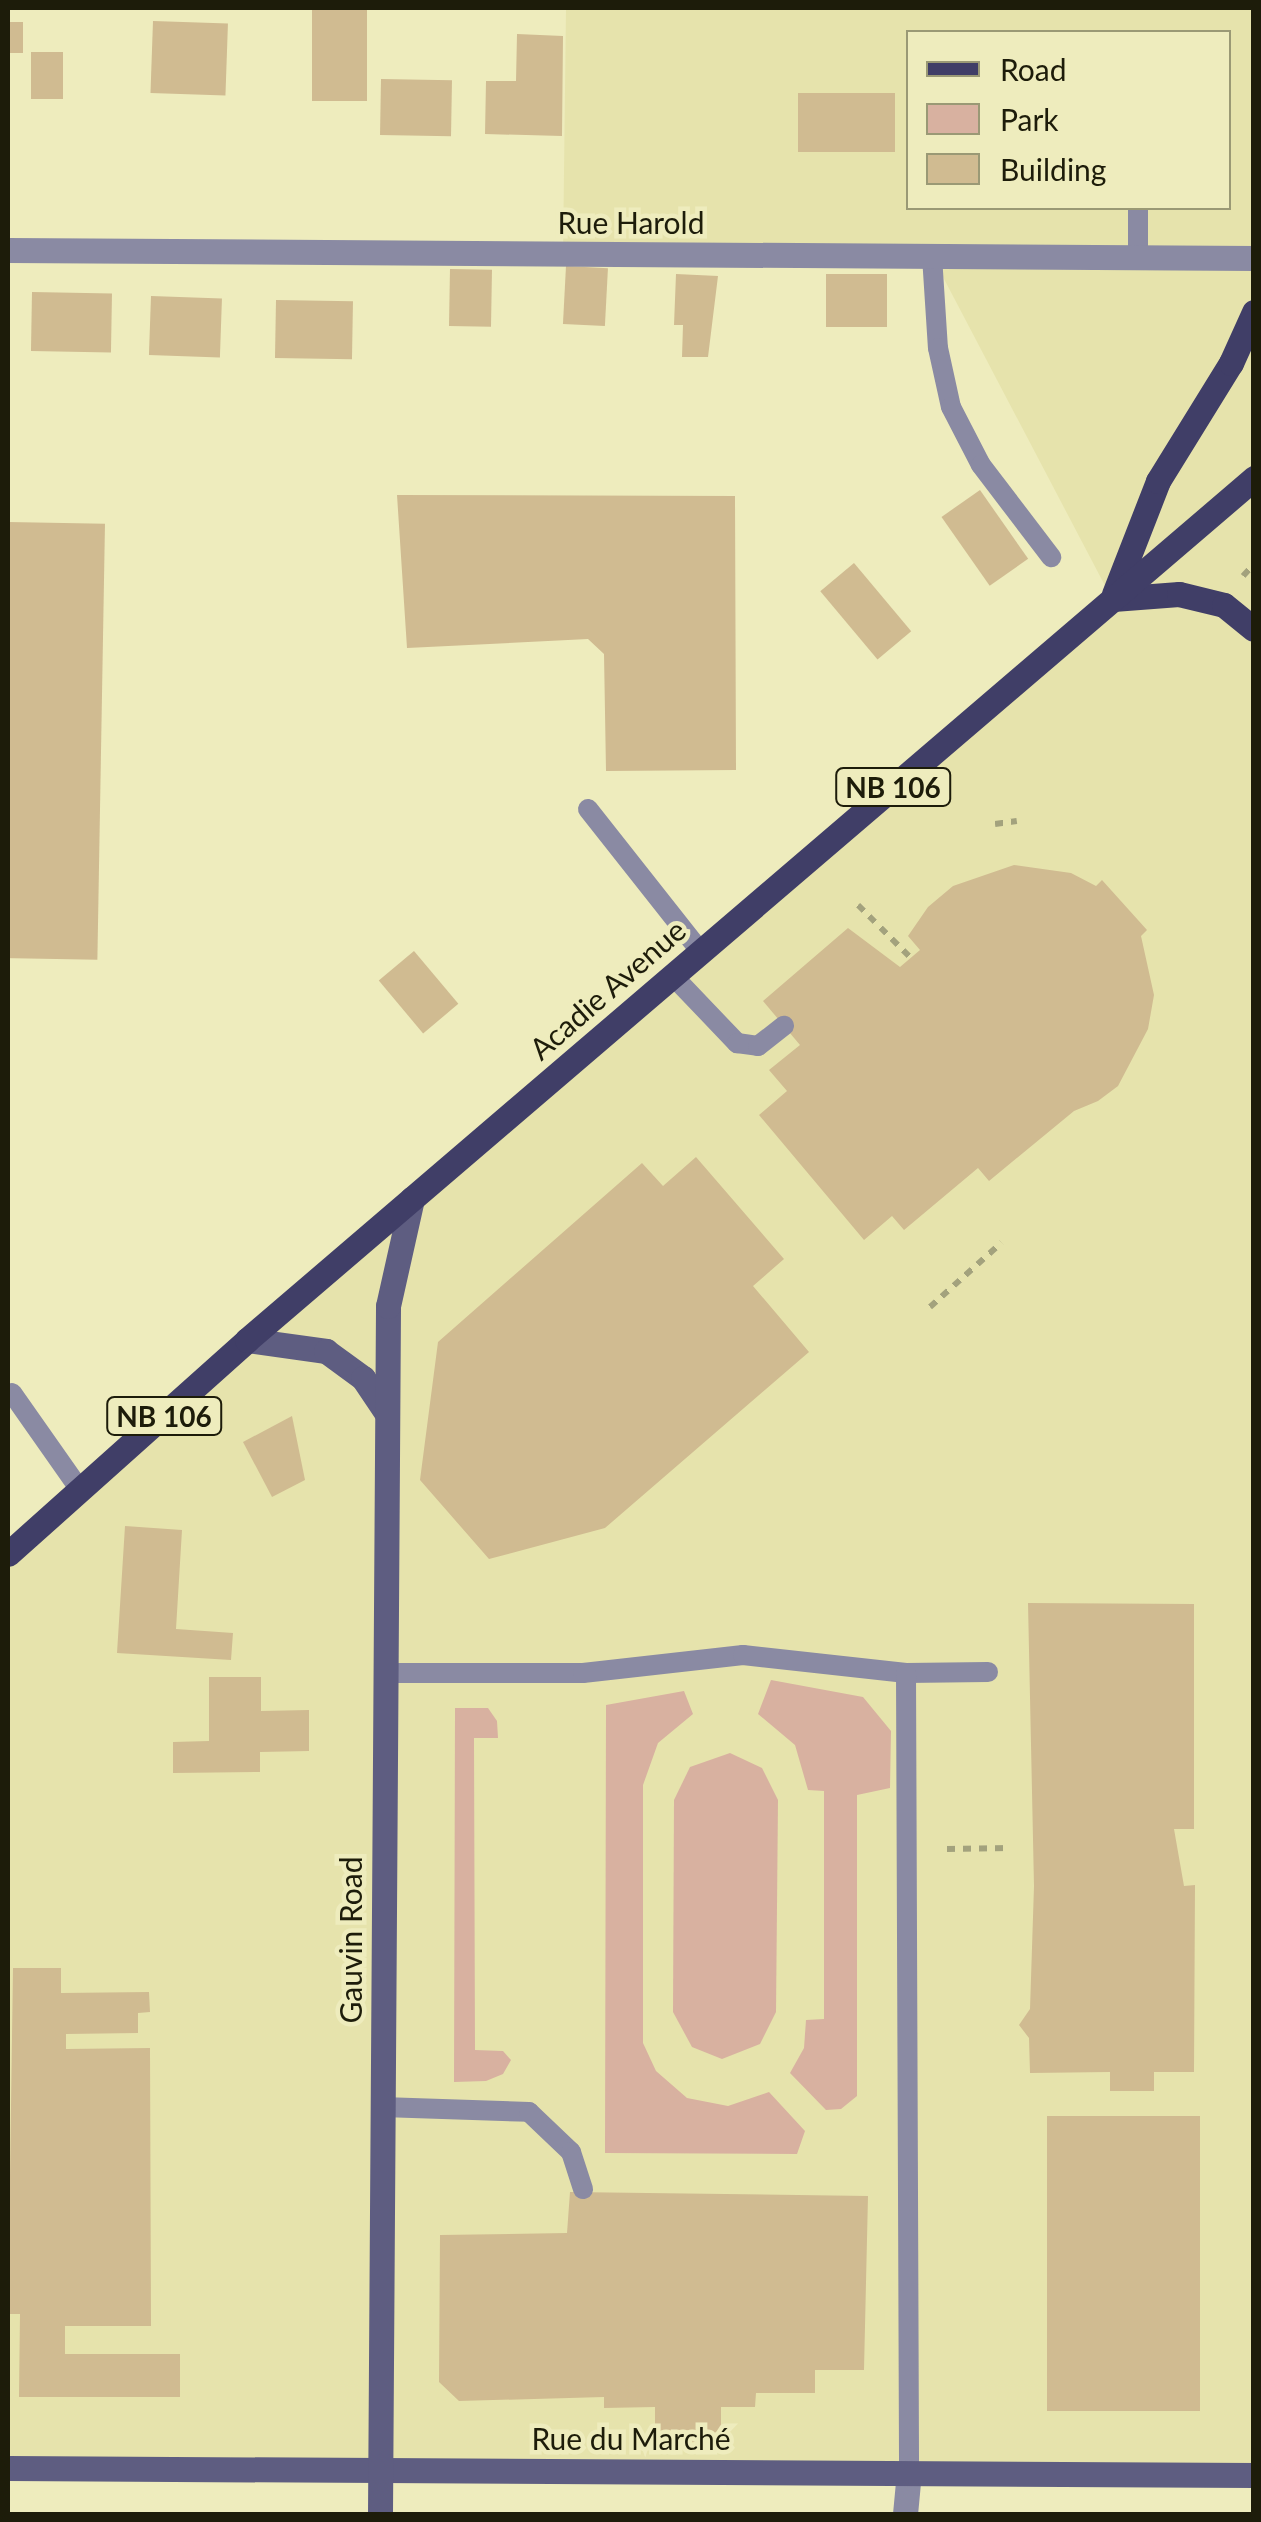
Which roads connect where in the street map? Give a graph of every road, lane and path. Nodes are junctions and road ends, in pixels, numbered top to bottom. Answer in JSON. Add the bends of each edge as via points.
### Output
{"nodes":[{"id":1,"x":1138,"y":210,"type":"edge"},
{"id":2,"x":8,"y":250,"type":"edge"},
{"id":3,"x":932,"y":256,"type":"junction"},
{"id":4,"x":1138,"y":257,"type":"junction"},
{"id":5,"x":1254,"y":258,"type":"edge"},
{"id":6,"x":1254,"y":312,"type":"edge"},
{"id":7,"x":1254,"y":478,"type":"edge"},
{"id":8,"x":1051,"y":556,"type":"dead end"},
{"id":9,"x":1112,"y":599,"type":"junction"},
{"id":10,"x":1254,"y":629,"type":"edge"},
{"id":11,"x":588,"y":809,"type":"dead end"},
{"id":12,"x":1016,"y":821,"type":"dead end"},
{"id":13,"x":996,"y":824,"type":"dead end"},
{"id":14,"x":858,"y":905,"type":"dead end"},
{"id":15,"x":701,"y":952,"type":"junction"},
{"id":16,"x":910,"y":958,"type":"dead end"},
{"id":17,"x":673,"y":976,"type":"junction"},
{"id":18,"x":784,"y":1026,"type":"dead end"},
{"id":19,"x":412,"y":1199,"type":"junction"},
{"id":20,"x":1001,"y":1243,"type":"dead end"},
{"id":21,"x":930,"y":1307,"type":"dead end"},
{"id":22,"x":247,"y":1340,"type":"junction"},
{"id":23,"x":12,"y":1393,"type":"dead end"},
{"id":24,"x":385,"y":1411,"type":"junction"},
{"id":25,"x":81,"y":1491,"type":"junction"},
{"id":26,"x":8,"y":1554,"type":"edge"},
{"id":27,"x":988,"y":1672,"type":"dead end"},
{"id":28,"x":384,"y":1674,"type":"junction"},
{"id":29,"x":906,"y":1674,"type":"junction"},
{"id":30,"x":1010,"y":1848,"type":"dead end"},
{"id":31,"x":947,"y":1849,"type":"dead end"},
{"id":32,"x":382,"y":2107,"type":"junction"},
{"id":33,"x":583,"y":2189,"type":"dead end"},
{"id":34,"x":8,"y":2468,"type":"edge"},
{"id":35,"x":380,"y":2469,"type":"junction"},
{"id":36,"x":908,"y":2472,"type":"junction"},
{"id":37,"x":1254,"y":2474,"type":"edge"},
{"id":38,"x":380,"y":2514,"type":"edge"},
{"id":39,"x":906,"y":2514,"type":"edge"}],
"edges":[{"from":1,"to":4,"type":"lane"},
{"from":2,"to":3,"type":"street","name":"Rue Harold"},
{"from":3,"to":4,"type":"street","name":"Rue Harold"},
{"from":3,"to":8,"type":"lane","via":[[938,348],[951,407],[981,465]]},
{"from":4,"to":5,"type":"street","name":"Rue Harold"},
{"from":6,"to":9,"type":"main road","via":[[1231,363],[1158,481]]},
{"from":7,"to":9,"type":"main road","name":"Acadie Avenue","number":"NB 106"},
{"from":9,"to":10,"type":"main road","via":[[1179,594],[1224,604]]},
{"from":9,"to":15,"type":"main road","name":"Acadie Avenue","number":"NB 106"},
{"from":11,"to":15,"type":"lane"},
{"from":12,"to":13,"type":"path"},
{"from":14,"to":16,"type":"path"},
{"from":15,"to":17,"type":"main road","name":"Acadie Avenue","number":"NB 106"},
{"from":17,"to":18,"type":"lane","via":[[737,1043],[758,1046]]},
{"from":17,"to":19,"type":"main road","name":"Acadie Avenue","number":"NB 106"},
{"from":19,"to":22,"type":"main road","name":"Acadie Avenue","number":"NB 106"},
{"from":19,"to":24,"type":"street","name":"Gauvin Road","via":[[388,1306]]},
{"from":20,"to":21,"type":"path"},
{"from":22,"to":24,"type":"street","via":[[326,1351],[363,1378]]},
{"from":22,"to":25,"type":"main road","name":"Acadie Avenue","number":"NB 106"},
{"from":23,"to":25,"type":"lane"},
{"from":24,"to":28,"type":"street","name":"Gauvin Road"},
{"from":25,"to":26,"type":"main road","name":"Acadie Avenue","number":"NB 106"},
{"from":27,"to":29,"type":"lane"},
{"from":28,"to":29,"type":"lane","via":[[583,1673],[743,1655]]},
{"from":28,"to":32,"type":"street","name":"Gauvin Road"},
{"from":29,"to":36,"type":"lane"},
{"from":30,"to":31,"type":"path"},
{"from":32,"to":33,"type":"lane","via":[[528,2112],[578,2161]]},
{"from":32,"to":35,"type":"street","name":"Gauvin Road"},
{"from":34,"to":35,"type":"street","name":"Rue du Marché"},
{"from":35,"to":36,"type":"street","name":"Rue du Marché"},
{"from":35,"to":38,"type":"street","name":"Gauvin Road"},
{"from":36,"to":37,"type":"street","name":"Rue du Marché"},
{"from":36,"to":39,"type":"street"}]}
